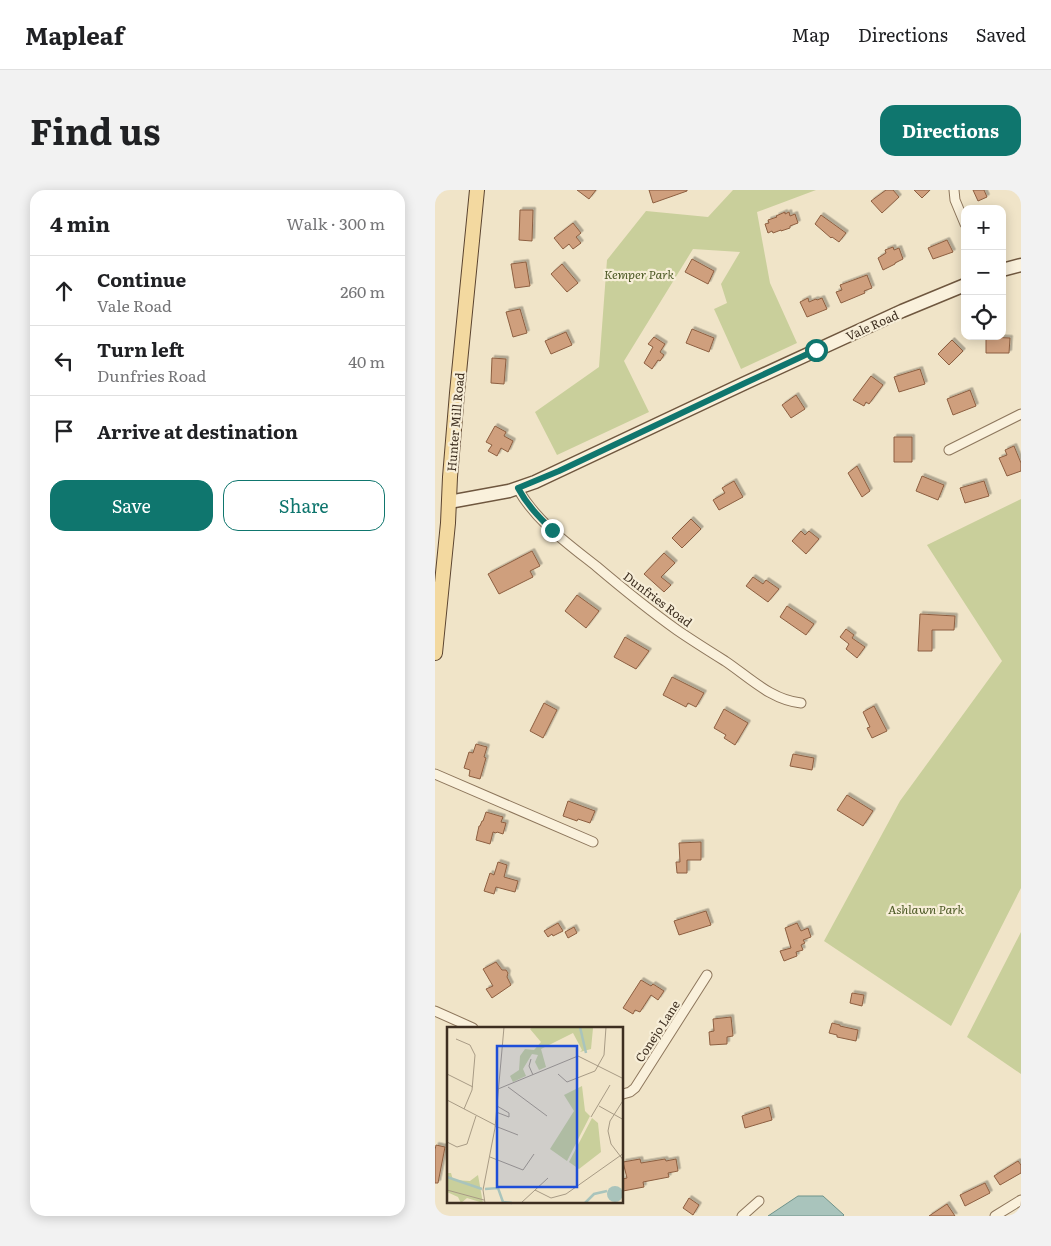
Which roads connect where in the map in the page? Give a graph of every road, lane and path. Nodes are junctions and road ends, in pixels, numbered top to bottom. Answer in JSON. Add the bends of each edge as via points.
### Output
{"nodes":[{"id":1,"x":477,"y":190,"type":"edge"},
{"id":2,"x":954,"y":190,"type":"edge"},
{"id":3,"x":961,"y":214,"type":"edge"},
{"id":4,"x":1021,"y":265,"type":"edge"},
{"id":5,"x":1006,"y":269,"type":"edge"},
{"id":6,"x":961,"y":287,"type":"edge"},
{"id":7,"x":1021,"y":414,"type":"edge"},
{"id":8,"x":949,"y":450,"type":"dead end"},
{"id":9,"x":518,"y":488,"type":"junction"},
{"id":10,"x":449,"y":502,"type":"junction"},
{"id":11,"x":435,"y":654,"type":"edge"},
{"id":12,"x":801,"y":703,"type":"dead end"},
{"id":13,"x":435,"y":774,"type":"edge"},
{"id":14,"x":593,"y":842,"type":"dead end"},
{"id":15,"x":707,"y":974,"type":"dead end"},
{"id":16,"x":435,"y":1011,"type":"edge"},
{"id":17,"x":471,"y":1027,"type":"edge"},
{"id":18,"x":624,"y":1094,"type":"edge"},
{"id":19,"x":1021,"y":1200,"type":"edge"},
{"id":20,"x":759,"y":1202,"type":"dead end"},
{"id":21,"x":742,"y":1216,"type":"edge"},
{"id":22,"x":995,"y":1216,"type":"edge"}],
"edges":[{"from":1,"to":10,"type":"main road","name":"Hunter Mill Road"},
{"from":2,"to":3,"type":"street"},
{"from":4,"to":5,"type":"main road"},
{"from":6,"to":9,"type":"main road","name":"Vale Road"},
{"from":7,"to":8,"type":"street"},
{"from":9,"to":10,"type":"main road","name":"Vale Road"},
{"from":9,"to":12,"type":"street","name":"Dunfries Road","via":[[533,512],[552,530],[647,608],[770,694]]},
{"from":10,"to":11,"type":"main road","name":"Hunter Mill Road"},
{"from":13,"to":14,"type":"street"},
{"from":15,"to":18,"type":"street","name":"Conejo Lane","via":[[635,1088]]},
{"from":16,"to":17,"type":"street"},
{"from":19,"to":22,"type":"street"},
{"from":20,"to":21,"type":"street"}]}
